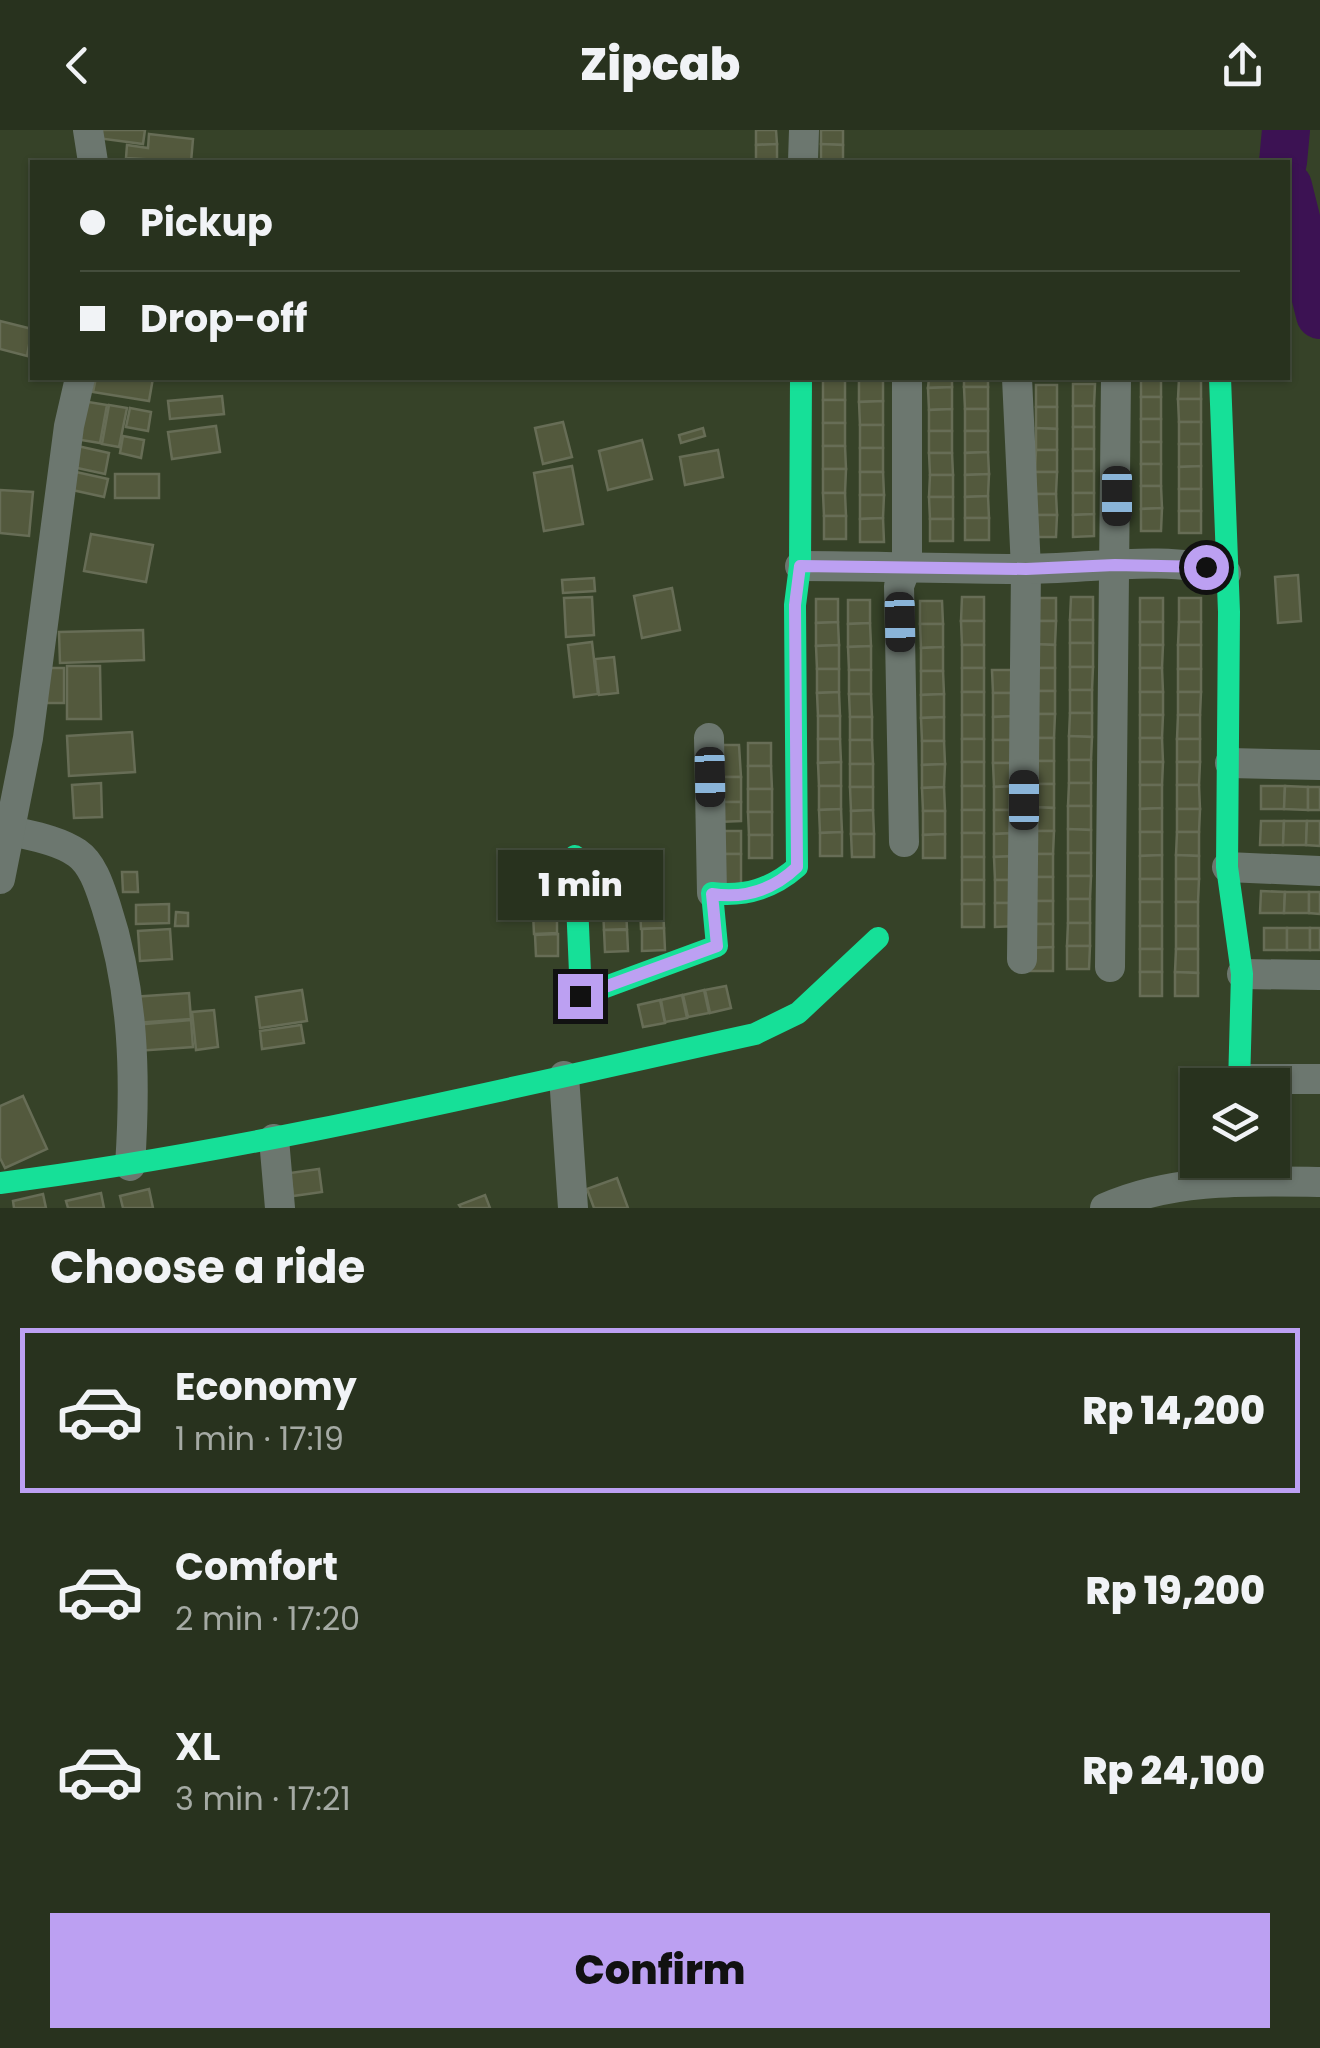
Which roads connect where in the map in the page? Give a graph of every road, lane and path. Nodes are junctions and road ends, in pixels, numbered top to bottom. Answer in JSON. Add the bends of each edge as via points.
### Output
{"nodes":[{"id":1,"x":88,"y":130,"type":"edge"},
{"id":2,"x":804,"y":130,"type":"edge"},
{"id":3,"x":93,"y":160,"type":"edge"},
{"id":4,"x":803,"y":160,"type":"edge"},
{"id":5,"x":80,"y":380,"type":"edge"},
{"id":6,"x":801,"y":380,"type":"edge"},
{"id":7,"x":906,"y":380,"type":"edge"},
{"id":8,"x":1018,"y":380,"type":"edge"},
{"id":9,"x":1116,"y":380,"type":"edge"},
{"id":10,"x":1220,"y":380,"type":"edge"},
{"id":11,"x":1115,"y":565,"type":"junction"},
{"id":12,"x":800,"y":566,"type":"junction"},
{"id":13,"x":907,"y":566,"type":"junction"},
{"id":14,"x":1026,"y":569,"type":"junction"},
{"id":15,"x":1226,"y":573,"type":"junction"},
{"id":16,"x":708,"y":738,"type":"dead end"},
{"id":17,"x":1230,"y":763,"type":"junction"},
{"id":18,"x":1320,"y":765,"type":"edge"},
{"id":19,"x":11,"y":831,"type":"junction"},
{"id":20,"x":904,"y":842,"type":"dead end"},
{"id":21,"x":574,"y":856,"type":"dead end"},
{"id":22,"x":1227,"y":867,"type":"junction"},
{"id":23,"x":1320,"y":871,"type":"edge"},
{"id":24,"x":0,"y":879,"type":"edge"},
{"id":25,"x":712,"y":894,"type":"junction"},
{"id":26,"x":878,"y":938,"type":"dead end"},
{"id":27,"x":1022,"y":959,"type":"dead end"},
{"id":28,"x":1110,"y":967,"type":"dead end"},
{"id":29,"x":1242,"y":974,"type":"junction"},
{"id":30,"x":1320,"y":976,"type":"edge"},
{"id":31,"x":1239,"y":1068,"type":"edge"},
{"id":32,"x":564,"y":1076,"type":"junction"},
{"id":33,"x":1320,"y":1079,"type":"edge"},
{"id":34,"x":1290,"y":1080,"type":"edge"},
{"id":35,"x":274,"y":1139,"type":"junction"},
{"id":36,"x":130,"y":1166,"type":"junction"},
{"id":37,"x":1208,"y":1178,"type":"edge"},
{"id":38,"x":1290,"y":1178,"type":"edge"},
{"id":39,"x":1320,"y":1182,"type":"edge"},
{"id":40,"x":0,"y":1183,"type":"edge"},
{"id":41,"x":280,"y":1208,"type":"edge"},
{"id":42,"x":573,"y":1208,"type":"edge"},
{"id":43,"x":1105,"y":1208,"type":"edge"}],
"edges":[{"from":1,"to":3,"type":"street"},
{"from":2,"to":4,"type":"street"},
{"from":5,"to":19,"type":"street"},
{"from":6,"to":12,"type":"street"},
{"from":7,"to":13,"type":"street"},
{"from":8,"to":14,"type":"street"},
{"from":9,"to":11,"type":"street"},
{"from":10,"to":15,"type":"street"},
{"from":11,"to":14,"type":"street"},
{"from":11,"to":15,"type":"street"},
{"from":11,"to":28,"type":"street"},
{"from":12,"to":13,"type":"street"},
{"from":12,"to":25,"type":"street","via":[[797,867],[754,893]]},
{"from":13,"to":14,"type":"street"},
{"from":13,"to":20,"type":"street","via":[[899,586]]},
{"from":14,"to":27,"type":"street"},
{"from":15,"to":17,"type":"street"},
{"from":16,"to":25,"type":"street"},
{"from":17,"to":18,"type":"street"},
{"from":17,"to":22,"type":"street"},
{"from":19,"to":24,"type":"street"},
{"from":19,"to":36,"type":"street","via":[[79,854],[97,879],[129,994]]},
{"from":21,"to":25,"type":"street","via":[[580,996],[717,946]]},
{"from":22,"to":23,"type":"street"},
{"from":22,"to":29,"type":"street"},
{"from":26,"to":32,"type":"street","via":[[814,1000],[778,1024]]},
{"from":29,"to":30,"type":"street"},
{"from":29,"to":31,"type":"street"},
{"from":32,"to":35,"type":"street"},
{"from":32,"to":42,"type":"street"},
{"from":33,"to":34,"type":"street"},
{"from":35,"to":36,"type":"street"},
{"from":35,"to":41,"type":"street"},
{"from":36,"to":40,"type":"street"},
{"from":37,"to":43,"type":"street"},
{"from":38,"to":39,"type":"street"}]}
